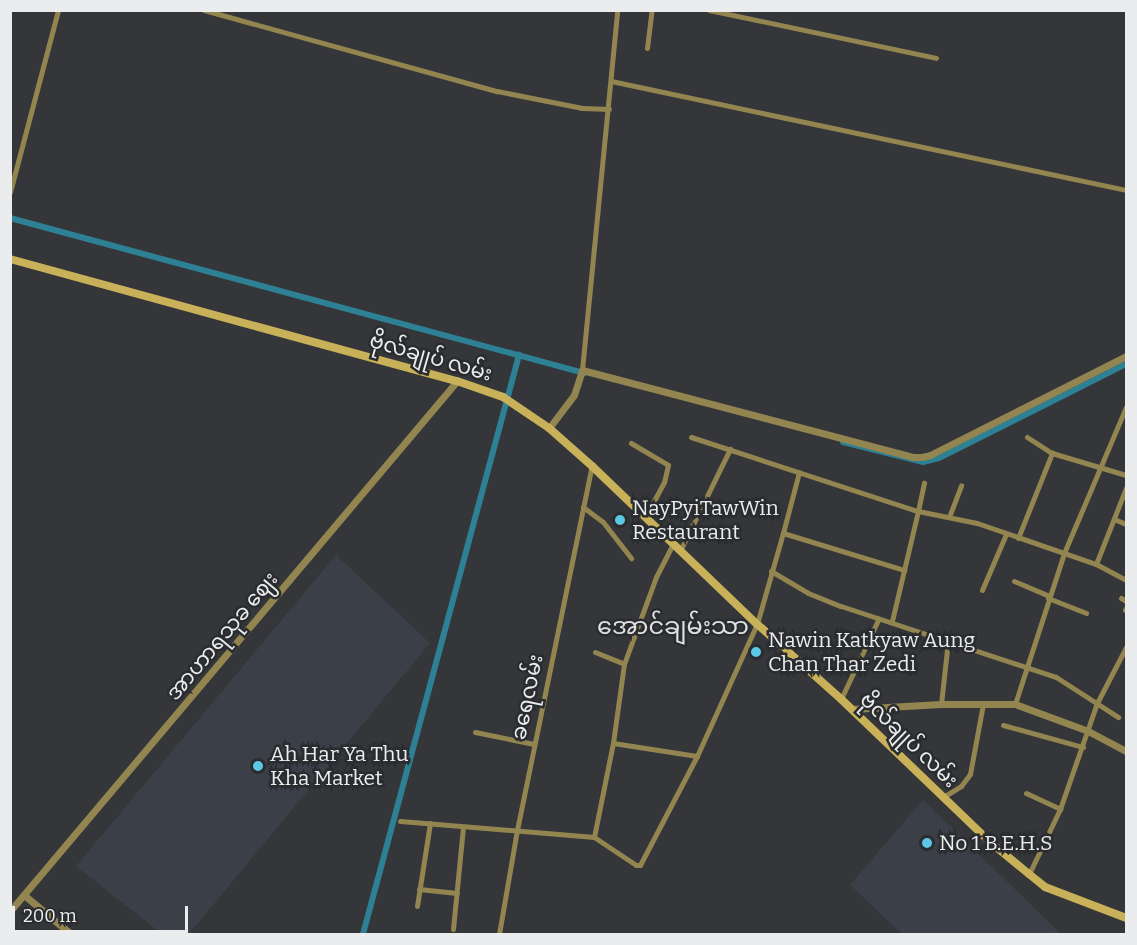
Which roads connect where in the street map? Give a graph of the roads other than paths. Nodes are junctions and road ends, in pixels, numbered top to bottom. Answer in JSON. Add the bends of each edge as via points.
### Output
{"nodes":[{"id":1,"x":58,"y":10,"type":"edge"},
{"id":2,"x":204,"y":10,"type":"edge"},
{"id":3,"x":617,"y":10,"type":"edge"},
{"id":4,"x":652,"y":10,"type":"edge"},
{"id":5,"x":709,"y":10,"type":"edge"},
{"id":6,"x":725,"y":12,"type":"edge"},
{"id":7,"x":647,"y":48,"type":"dead end"},
{"id":8,"x":936,"y":58,"type":"dead end"},
{"id":9,"x":611,"y":81,"type":"junction"},
{"id":10,"x":609,"y":109,"type":"junction"},
{"id":11,"x":1126,"y":190,"type":"edge"},
{"id":12,"x":10,"y":192,"type":"edge"},
{"id":13,"x":10,"y":258,"type":"edge"},
{"id":14,"x":1126,"y":356,"type":"edge"},
{"id":15,"x":583,"y":372,"type":"junction"},
{"id":16,"x":457,"y":381,"type":"junction"},
{"id":17,"x":1126,"y":407,"type":"edge"},
{"id":18,"x":549,"y":428,"type":"junction"},
{"id":19,"x":691,"y":436,"type":"dead end"},
{"id":20,"x":1027,"y":437,"type":"dead end"},
{"id":21,"x":631,"y":443,"type":"dead end"},
{"id":22,"x":730,"y":449,"type":"junction"},
{"id":23,"x":1052,"y":453,"type":"junction"},
{"id":24,"x":592,"y":466,"type":"junction"},
{"id":25,"x":1100,"y":468,"type":"junction"},
{"id":26,"x":799,"y":472,"type":"junction"},
{"id":27,"x":1126,"y":475,"type":"edge"},
{"id":28,"x":924,"y":483,"type":"dead end"},
{"id":29,"x":961,"y":485,"type":"dead end"},
{"id":30,"x":1126,"y":488,"type":"edge"},
{"id":31,"x":583,"y":507,"type":"junction"},
{"id":32,"x":918,"y":511,"type":"junction"},
{"id":33,"x":645,"y":517,"type":"junction"},
{"id":34,"x":949,"y":517,"type":"junction"},
{"id":35,"x":1114,"y":519,"type":"junction"},
{"id":36,"x":1126,"y":524,"type":"edge"},
{"id":37,"x":783,"y":533,"type":"junction"},
{"id":38,"x":1006,"y":534,"type":"junction"},
{"id":39,"x":1018,"y":538,"type":"junction"},
{"id":40,"x":673,"y":544,"type":"junction"},
{"id":41,"x":680,"y":551,"type":"junction"},
{"id":42,"x":1064,"y":553,"type":"junction"},
{"id":43,"x":631,"y":558,"type":"dead end"},
{"id":44,"x":1096,"y":564,"type":"junction"},
{"id":45,"x":904,"y":570,"type":"junction"},
{"id":46,"x":771,"y":571,"type":"junction"},
{"id":47,"x":1126,"y":580,"type":"edge"},
{"id":48,"x":1014,"y":581,"type":"dead end"},
{"id":49,"x":982,"y":590,"type":"dead end"},
{"id":50,"x":1048,"y":597,"type":"junction"},
{"id":51,"x":1086,"y":613,"type":"dead end"},
{"id":52,"x":879,"y":618,"type":"junction"},
{"id":53,"x":892,"y":621,"type":"junction"},
{"id":54,"x":757,"y":624,"type":"junction"},
{"id":55,"x":948,"y":641,"type":"junction"},
{"id":56,"x":1126,"y":647,"type":"edge"},
{"id":57,"x":595,"y":652,"type":"dead end"},
{"id":58,"x":624,"y":664,"type":"junction"},
{"id":59,"x":1026,"y":666,"type":"junction"},
{"id":60,"x":841,"y":699,"type":"junction"},
{"id":61,"x":1097,"y":703,"type":"junction"},
{"id":62,"x":941,"y":704,"type":"junction"},
{"id":63,"x":983,"y":704,"type":"junction"},
{"id":64,"x":1015,"y":704,"type":"junction"},
{"id":65,"x":852,"y":709,"type":"junction"},
{"id":66,"x":1119,"y":717,"type":"dead end"},
{"id":67,"x":1003,"y":725,"type":"dead end"},
{"id":68,"x":1088,"y":731,"type":"junction"},
{"id":69,"x":475,"y":732,"type":"dead end"},
{"id":70,"x":613,"y":742,"type":"junction"},
{"id":71,"x":534,"y":744,"type":"junction"},
{"id":72,"x":1083,"y":747,"type":"junction"},
{"id":73,"x":1126,"y":751,"type":"edge"},
{"id":74,"x":697,"y":756,"type":"junction"},
{"id":75,"x":1026,"y":792,"type":"dead end"},
{"id":76,"x":943,"y":797,"type":"junction"},
{"id":77,"x":1060,"y":809,"type":"junction"},
{"id":78,"x":400,"y":821,"type":"dead end"},
{"id":79,"x":430,"y":823,"type":"junction"},
{"id":80,"x":463,"y":827,"type":"junction"},
{"id":81,"x":517,"y":830,"type":"junction"},
{"id":82,"x":594,"y":837,"type":"junction"},
{"id":83,"x":1029,"y":874,"type":"junction"},
{"id":84,"x":419,"y":889,"type":"junction"},
{"id":85,"x":457,"y":893,"type":"junction"},
{"id":86,"x":24,"y":895,"type":"junction"},
{"id":87,"x":417,"y":906,"type":"dead end"},
{"id":88,"x":10,"y":911,"type":"edge"},
{"id":89,"x":1126,"y":918,"type":"edge"},
{"id":90,"x":453,"y":929,"type":"dead end"},
{"id":91,"x":71,"y":934,"type":"edge"},
{"id":92,"x":499,"y":934,"type":"edge"}],
"edges":[{"from":1,"to":12,"type":"street"},
{"from":2,"to":10,"type":"street","via":[[497,91],[582,108]]},
{"from":3,"to":9,"type":"street"},
{"from":4,"to":7,"type":"street"},
{"from":5,"to":6,"type":"street"},
{"from":6,"to":8,"type":"street"},
{"from":9,"to":10,"type":"street"},
{"from":9,"to":11,"type":"street"},
{"from":10,"to":15,"type":"street"},
{"from":13,"to":16,"type":"main road","name":"ဗိုလ်ချုပ် လမ်း"},
{"from":14,"to":15,"type":"street","via":[[922,457]]},
{"from":15,"to":18,"type":"street","via":[[573,395]]},
{"from":16,"to":18,"type":"main road","name":"ဗိုလ်ချုပ် လမ်း","via":[[503,397]]},
{"from":16,"to":86,"type":"street","name":"အာဟာရသုခ ဈေး"},
{"from":17,"to":25,"type":"street"},
{"from":18,"to":24,"type":"main road","name":"ဗိုလ်ချုပ် လမ်း"},
{"from":19,"to":22,"type":"street"},
{"from":20,"to":23,"type":"street"},
{"from":21,"to":33,"type":"street","via":[[668,465],[664,482]]},
{"from":22,"to":26,"type":"street"},
{"from":22,"to":41,"type":"street"},
{"from":23,"to":25,"type":"street"},
{"from":23,"to":39,"type":"street"},
{"from":24,"to":31,"type":"street","name":"ခရေလမ်း"},
{"from":24,"to":33,"type":"main road","name":"ဗိုလ်ချုပ် လမ်း"},
{"from":25,"to":27,"type":"street"},
{"from":25,"to":42,"type":"street"},
{"from":26,"to":32,"type":"street"},
{"from":26,"to":37,"type":"street"},
{"from":28,"to":32,"type":"street"},
{"from":29,"to":34,"type":"street"},
{"from":30,"to":35,"type":"street"},
{"from":31,"to":43,"type":"street","via":[[603,522]]},
{"from":31,"to":71,"type":"street","name":"ခရေလမ်း"},
{"from":32,"to":34,"type":"street"},
{"from":32,"to":45,"type":"street"},
{"from":33,"to":40,"type":"main road","name":"ဗိုလ်ချုပ် လမ်း"},
{"from":34,"to":38,"type":"street"},
{"from":35,"to":36,"type":"street"},
{"from":35,"to":44,"type":"street"},
{"from":37,"to":45,"type":"street"},
{"from":37,"to":46,"type":"street"},
{"from":38,"to":39,"type":"street"},
{"from":38,"to":49,"type":"street"},
{"from":39,"to":42,"type":"street"},
{"from":40,"to":41,"type":"main road","name":"ဗိုလ်ချုပ် လမ်း"},
{"from":40,"to":58,"type":"street","via":[[656,577]]},
{"from":41,"to":54,"type":"main road","name":"ဗိုလ်ချုပ် လမ်း"},
{"from":42,"to":44,"type":"street"},
{"from":42,"to":50,"type":"street"},
{"from":44,"to":47,"type":"street"},
{"from":45,"to":53,"type":"street"},
{"from":46,"to":52,"type":"street","via":[[808,593]]},
{"from":46,"to":54,"type":"street"},
{"from":48,"to":50,"type":"street"},
{"from":50,"to":51,"type":"street"},
{"from":50,"to":59,"type":"street"},
{"from":52,"to":53,"type":"street"},
{"from":52,"to":60,"type":"street"},
{"from":53,"to":55,"type":"street"},
{"from":54,"to":60,"type":"main road","name":"ဗိုလ်ချုပ် လမ်း"},
{"from":54,"to":74,"type":"street"},
{"from":55,"to":59,"type":"street"},
{"from":55,"to":62,"type":"street"},
{"from":56,"to":61,"type":"street"},
{"from":57,"to":58,"type":"street"},
{"from":58,"to":70,"type":"street"},
{"from":59,"to":61,"type":"street","via":[[1056,677]]},
{"from":59,"to":64,"type":"street"},
{"from":60,"to":65,"type":"main road","name":"ဗိုလ်ချုပ် လမ်း"},
{"from":61,"to":66,"type":"street"},
{"from":61,"to":68,"type":"street"},
{"from":62,"to":63,"type":"street"},
{"from":62,"to":65,"type":"street"},
{"from":63,"to":64,"type":"street"},
{"from":63,"to":76,"type":"street","via":[[970,774],[961,786]]},
{"from":64,"to":68,"type":"street"},
{"from":65,"to":76,"type":"main road","name":"ဗိုလ်ချုပ် လမ်း"},
{"from":67,"to":72,"type":"street"},
{"from":68,"to":72,"type":"street"},
{"from":68,"to":73,"type":"street"},
{"from":69,"to":71,"type":"street"},
{"from":70,"to":74,"type":"street"},
{"from":70,"to":82,"type":"street"},
{"from":71,"to":81,"type":"street","name":"ခရေလမ်း"},
{"from":72,"to":77,"type":"street"},
{"from":74,"to":82,"type":"street","via":[[640,865]]},
{"from":75,"to":77,"type":"street"},
{"from":76,"to":83,"type":"main road","name":"ဗိုလ်ချုပ် လမ်း"},
{"from":77,"to":83,"type":"street"},
{"from":78,"to":79,"type":"street"},
{"from":79,"to":80,"type":"street"},
{"from":79,"to":84,"type":"street"},
{"from":80,"to":81,"type":"street"},
{"from":80,"to":85,"type":"street"},
{"from":81,"to":82,"type":"street"},
{"from":81,"to":92,"type":"street","name":"ခရေလမ်း"},
{"from":83,"to":89,"type":"main road","name":"ဗိုလ်ချုပ် လမ်း","via":[[1045,886]]},
{"from":84,"to":85,"type":"street"},
{"from":84,"to":87,"type":"street"},
{"from":85,"to":90,"type":"street"},
{"from":86,"to":88,"type":"street","name":"အာဟာရသုခ ဈေး"},
{"from":86,"to":91,"type":"street"}]}
